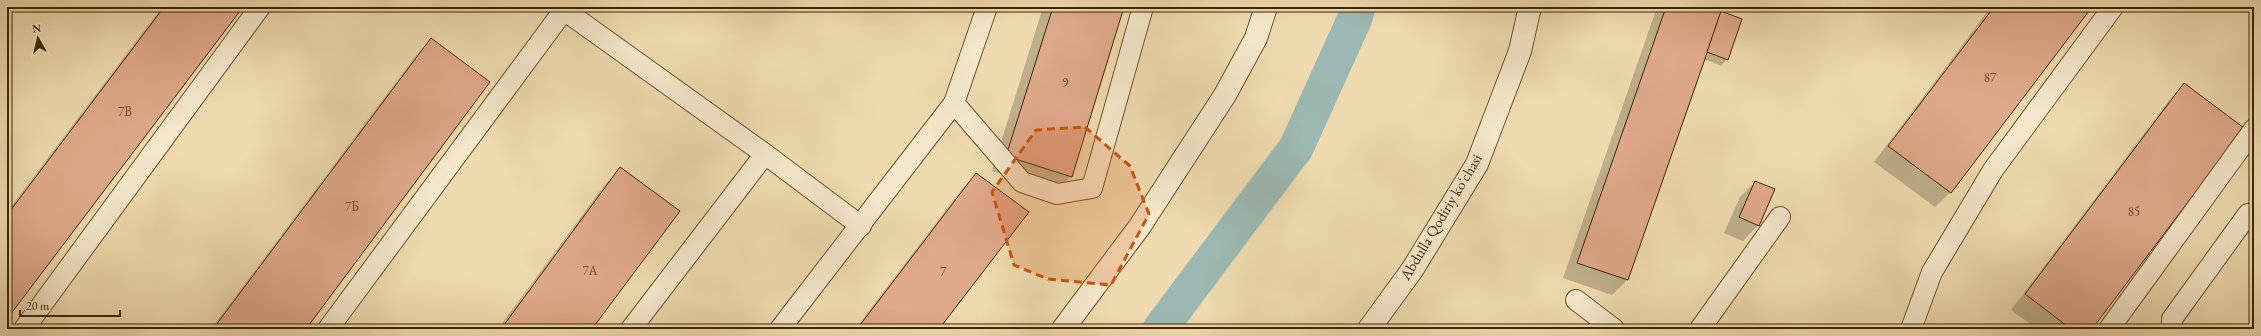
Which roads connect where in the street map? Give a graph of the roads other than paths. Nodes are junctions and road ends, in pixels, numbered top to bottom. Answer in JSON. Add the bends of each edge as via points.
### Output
{"nodes":[{"id":1,"x":260,"y":7,"type":"edge"},
{"id":2,"x":987,"y":7,"type":"edge"},
{"id":3,"x":1143,"y":7,"type":"edge"},
{"id":4,"x":1266,"y":7,"type":"edge"},
{"id":5,"x":1530,"y":7,"type":"edge"},
{"id":6,"x":2113,"y":7,"type":"edge"},
{"id":7,"x":562,"y":9,"type":"edge"},
{"id":8,"x":954,"y":103,"type":"junction"},
{"id":9,"x":2254,"y":129,"type":"edge"},
{"id":10,"x":765,"y":154,"type":"junction"},
{"id":11,"x":2248,"y":214,"type":"dead end"},
{"id":12,"x":1780,"y":217,"type":"dead end"},
{"id":13,"x":861,"y":226,"type":"junction"},
{"id":14,"x":1576,"y":300,"type":"dead end"},
{"id":15,"x":24,"y":329,"type":"edge"},
{"id":16,"x":328,"y":329,"type":"edge"},
{"id":17,"x":631,"y":329,"type":"edge"},
{"id":18,"x":780,"y":329,"type":"edge"},
{"id":19,"x":1063,"y":329,"type":"edge"},
{"id":20,"x":1369,"y":329,"type":"edge"},
{"id":21,"x":1614,"y":329,"type":"edge"},
{"id":22,"x":1700,"y":329,"type":"edge"},
{"id":23,"x":1911,"y":329,"type":"edge"},
{"id":24,"x":2110,"y":329,"type":"edge"},
{"id":25,"x":2172,"y":329,"type":"edge"}],
"edges":[{"from":1,"to":15,"type":"lane"},
{"from":2,"to":8,"type":"lane"},
{"from":3,"to":8,"type":"lane","via":[[1092,188],[1056,194],[1022,182]]},
{"from":4,"to":19,"type":"street","via":[[1256,38],[1225,95],[1140,226]]},
{"from":5,"to":20,"type":"street","name":"Abdulla Qodiriy koʻchasi","via":[[1520,50],[1477,164],[1412,270]]},
{"from":6,"to":23,"type":"lane","via":[[1993,170],[1932,272]]},
{"from":7,"to":10,"type":"lane"},
{"from":7,"to":16,"type":"lane"},
{"from":8,"to":13,"type":"lane"},
{"from":9,"to":24,"type":"lane"},
{"from":10,"to":13,"type":"lane"},
{"from":10,"to":17,"type":"lane"},
{"from":11,"to":25,"type":"lane","via":[[2172,319]]},
{"from":12,"to":22,"type":"lane"},
{"from":13,"to":18,"type":"lane"},
{"from":14,"to":21,"type":"lane"}]}
